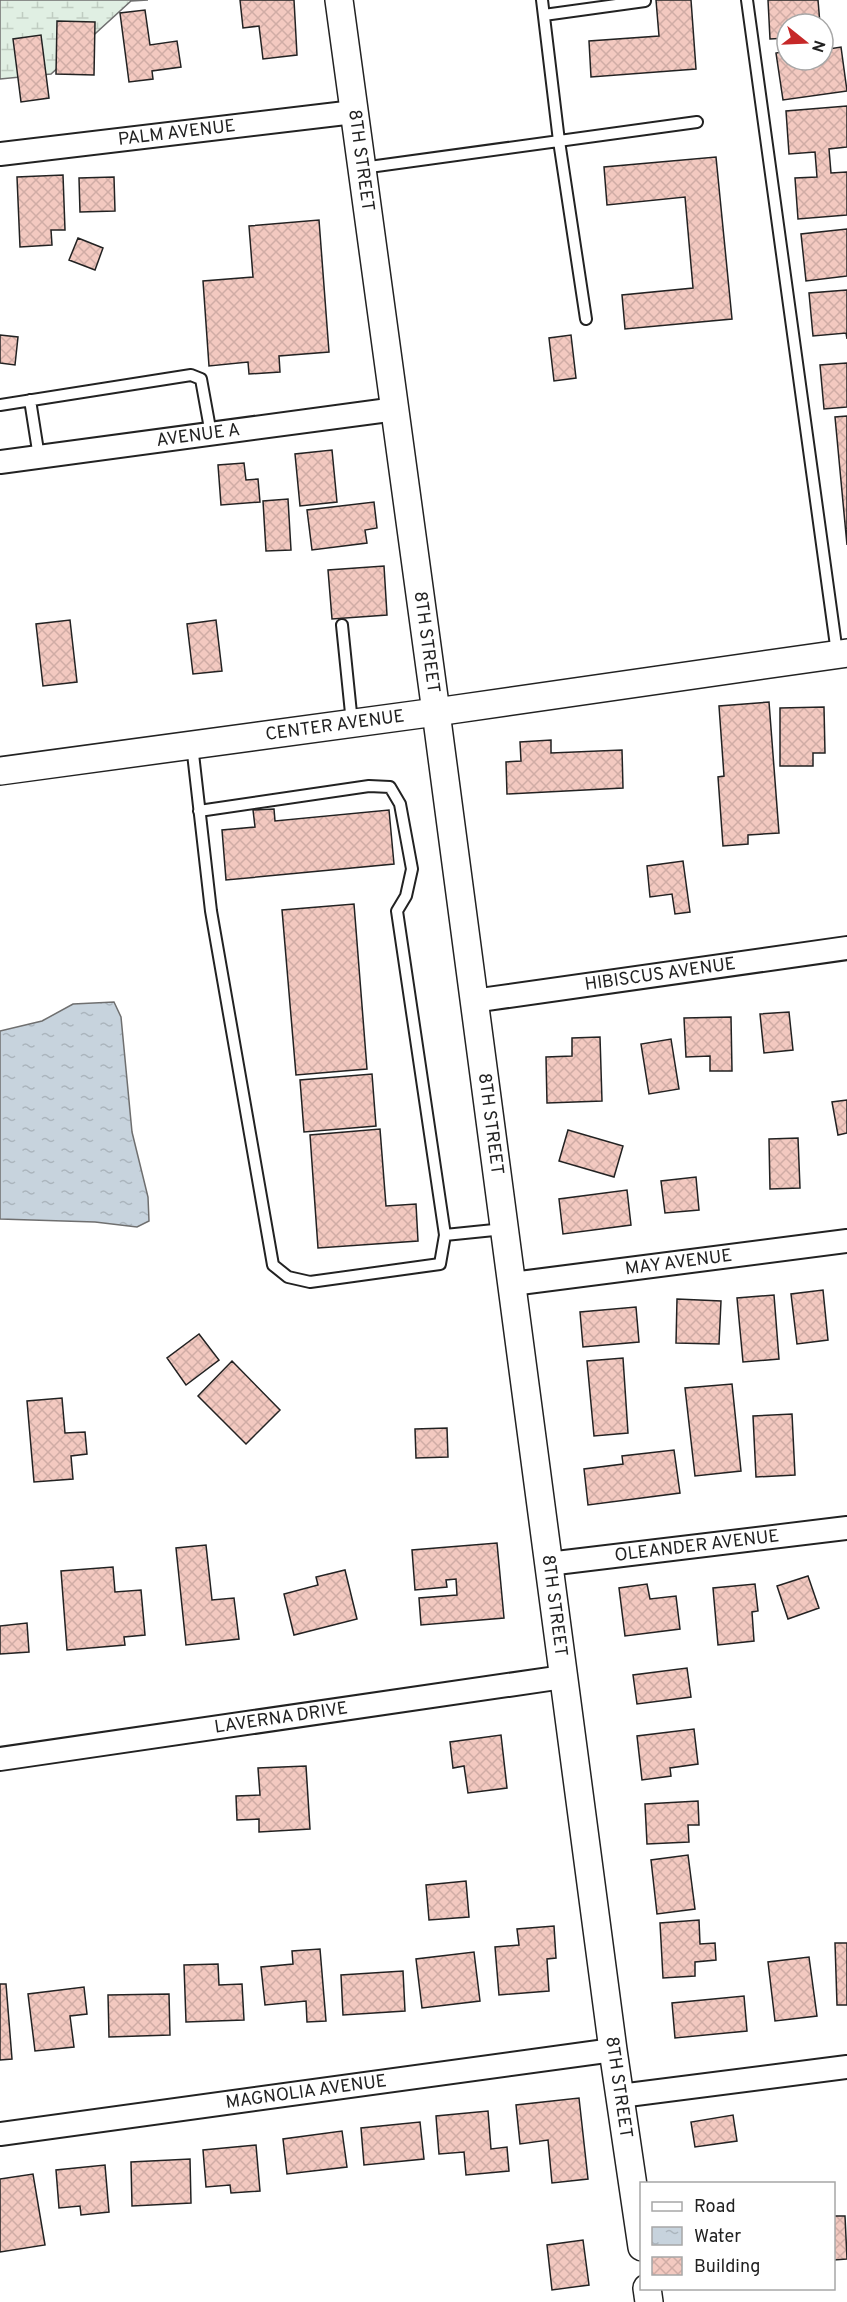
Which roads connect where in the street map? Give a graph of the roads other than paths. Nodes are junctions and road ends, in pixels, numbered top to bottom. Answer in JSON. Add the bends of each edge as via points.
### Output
{"nodes":[{"id":1,"x":339,"y":0,"type":"edge"},
{"id":2,"x":542,"y":0,"type":"edge"},
{"id":3,"x":747,"y":0,"type":"edge"},
{"id":4,"x":645,"y":1,"type":"edge"},
{"id":5,"x":544,"y":15,"type":"junction"},
{"id":6,"x":354,"y":112,"type":"junction"},
{"id":7,"x":697,"y":122,"type":"dead end"},
{"id":8,"x":559,"y":141,"type":"junction"},
{"id":9,"x":0,"y":154,"type":"edge"},
{"id":10,"x":362,"y":168,"type":"junction"},
{"id":11,"x":586,"y":319,"type":"dead end"},
{"id":12,"x":30,"y":400,"type":"junction"},
{"id":13,"x":0,"y":405,"type":"edge"},
{"id":14,"x":396,"y":408,"type":"junction"},
{"id":15,"x":212,"y":434,"type":"junction"},
{"id":16,"x":39,"y":457,"type":"junction"},
{"id":17,"x":0,"y":462,"type":"edge"},
{"id":18,"x":342,"y":625,"type":"dead end"},
{"id":19,"x":842,"y":653,"type":"edge"},
{"id":20,"x":436,"y":712,"type":"junction"},
{"id":21,"x":352,"y":723,"type":"junction"},
{"id":22,"x":192,"y":745,"type":"junction"},
{"id":23,"x":0,"y":771,"type":"edge"},
{"id":24,"x":199,"y":811,"type":"junction"},
{"id":25,"x":847,"y":948,"type":"edge"},
{"id":26,"x":474,"y":1000,"type":"junction"},
{"id":27,"x":504,"y":1229,"type":"junction"},
{"id":28,"x":445,"y":1235,"type":"junction"},
{"id":29,"x":847,"y":1241,"type":"edge"},
{"id":30,"x":512,"y":1284,"type":"junction"},
{"id":31,"x":847,"y":1528,"type":"edge"},
{"id":32,"x":548,"y":1564,"type":"junction"},
{"id":33,"x":563,"y":1677,"type":"junction"},
{"id":34,"x":0,"y":1760,"type":"edge"},
{"id":35,"x":613,"y":2050,"type":"junction"},
{"id":36,"x":847,"y":2067,"type":"edge"},
{"id":37,"x":620,"y":2096,"type":"junction"},
{"id":38,"x":0,"y":2134,"type":"edge"},
{"id":39,"x":640,"y":2233,"type":"edge"}],
"edges":[{"from":1,"to":6,"type":"street","name":"8TH STREET"},
{"from":2,"to":5,"type":"lane"},
{"from":3,"to":19,"type":"lane"},
{"from":4,"to":5,"type":"lane"},
{"from":5,"to":8,"type":"lane"},
{"from":6,"to":9,"type":"street","name":"PALM AVENUE"},
{"from":6,"to":10,"type":"street","name":"8TH STREET"},
{"from":7,"to":8,"type":"lane"},
{"from":8,"to":10,"type":"lane"},
{"from":8,"to":11,"type":"lane"},
{"from":10,"to":14,"type":"street","name":"8TH STREET"},
{"from":12,"to":13,"type":"lane"},
{"from":12,"to":15,"type":"lane","via":[[191,375],[201,379]]},
{"from":12,"to":16,"type":"lane"},
{"from":14,"to":15,"type":"street","name":"AVENUE A"},
{"from":14,"to":20,"type":"street","name":"8TH STREET"},
{"from":15,"to":16,"type":"street","name":"AVENUE A"},
{"from":16,"to":17,"type":"street","name":"AVENUE A"},
{"from":18,"to":21,"type":"lane"},
{"from":19,"to":20,"type":"street","name":"CENTER AVENUE"},
{"from":20,"to":21,"type":"street","name":"CENTER AVENUE"},
{"from":20,"to":26,"type":"street","name":"8TH STREET"},
{"from":21,"to":22,"type":"street","name":"CENTER AVENUE"},
{"from":22,"to":23,"type":"street","name":"CENTER AVENUE"},
{"from":22,"to":24,"type":"lane"},
{"from":24,"to":28,"type":"lane","via":[[369,786],[390,787],[400,804],[412,869],[406,896],[397,911]]},
{"from":24,"to":28,"type":"lane","via":[[211,911],[273,1265],[288,1277],[310,1282],[440,1264]]},
{"from":25,"to":26,"type":"street","name":"HIBISCUS AVENUE"},
{"from":26,"to":27,"type":"street","name":"8TH STREET"},
{"from":27,"to":28,"type":"lane"},
{"from":27,"to":30,"type":"street","name":"8TH STREET"},
{"from":29,"to":30,"type":"street","name":"MAY AVENUE"},
{"from":30,"to":32,"type":"street","name":"8TH STREET"},
{"from":31,"to":32,"type":"street","name":"OLEANDER AVENUE"},
{"from":32,"to":33,"type":"street","name":"8TH STREET"},
{"from":33,"to":34,"type":"street","name":"LAVERNA DRIVE"},
{"from":33,"to":35,"type":"street","name":"8TH STREET"},
{"from":35,"to":37,"type":"street","name":"8TH STREET"},
{"from":35,"to":38,"type":"street","name":"MAGNOLIA AVENUE"},
{"from":36,"to":37,"type":"street"},
{"from":37,"to":39,"type":"street","name":"8TH STREET"}]}
